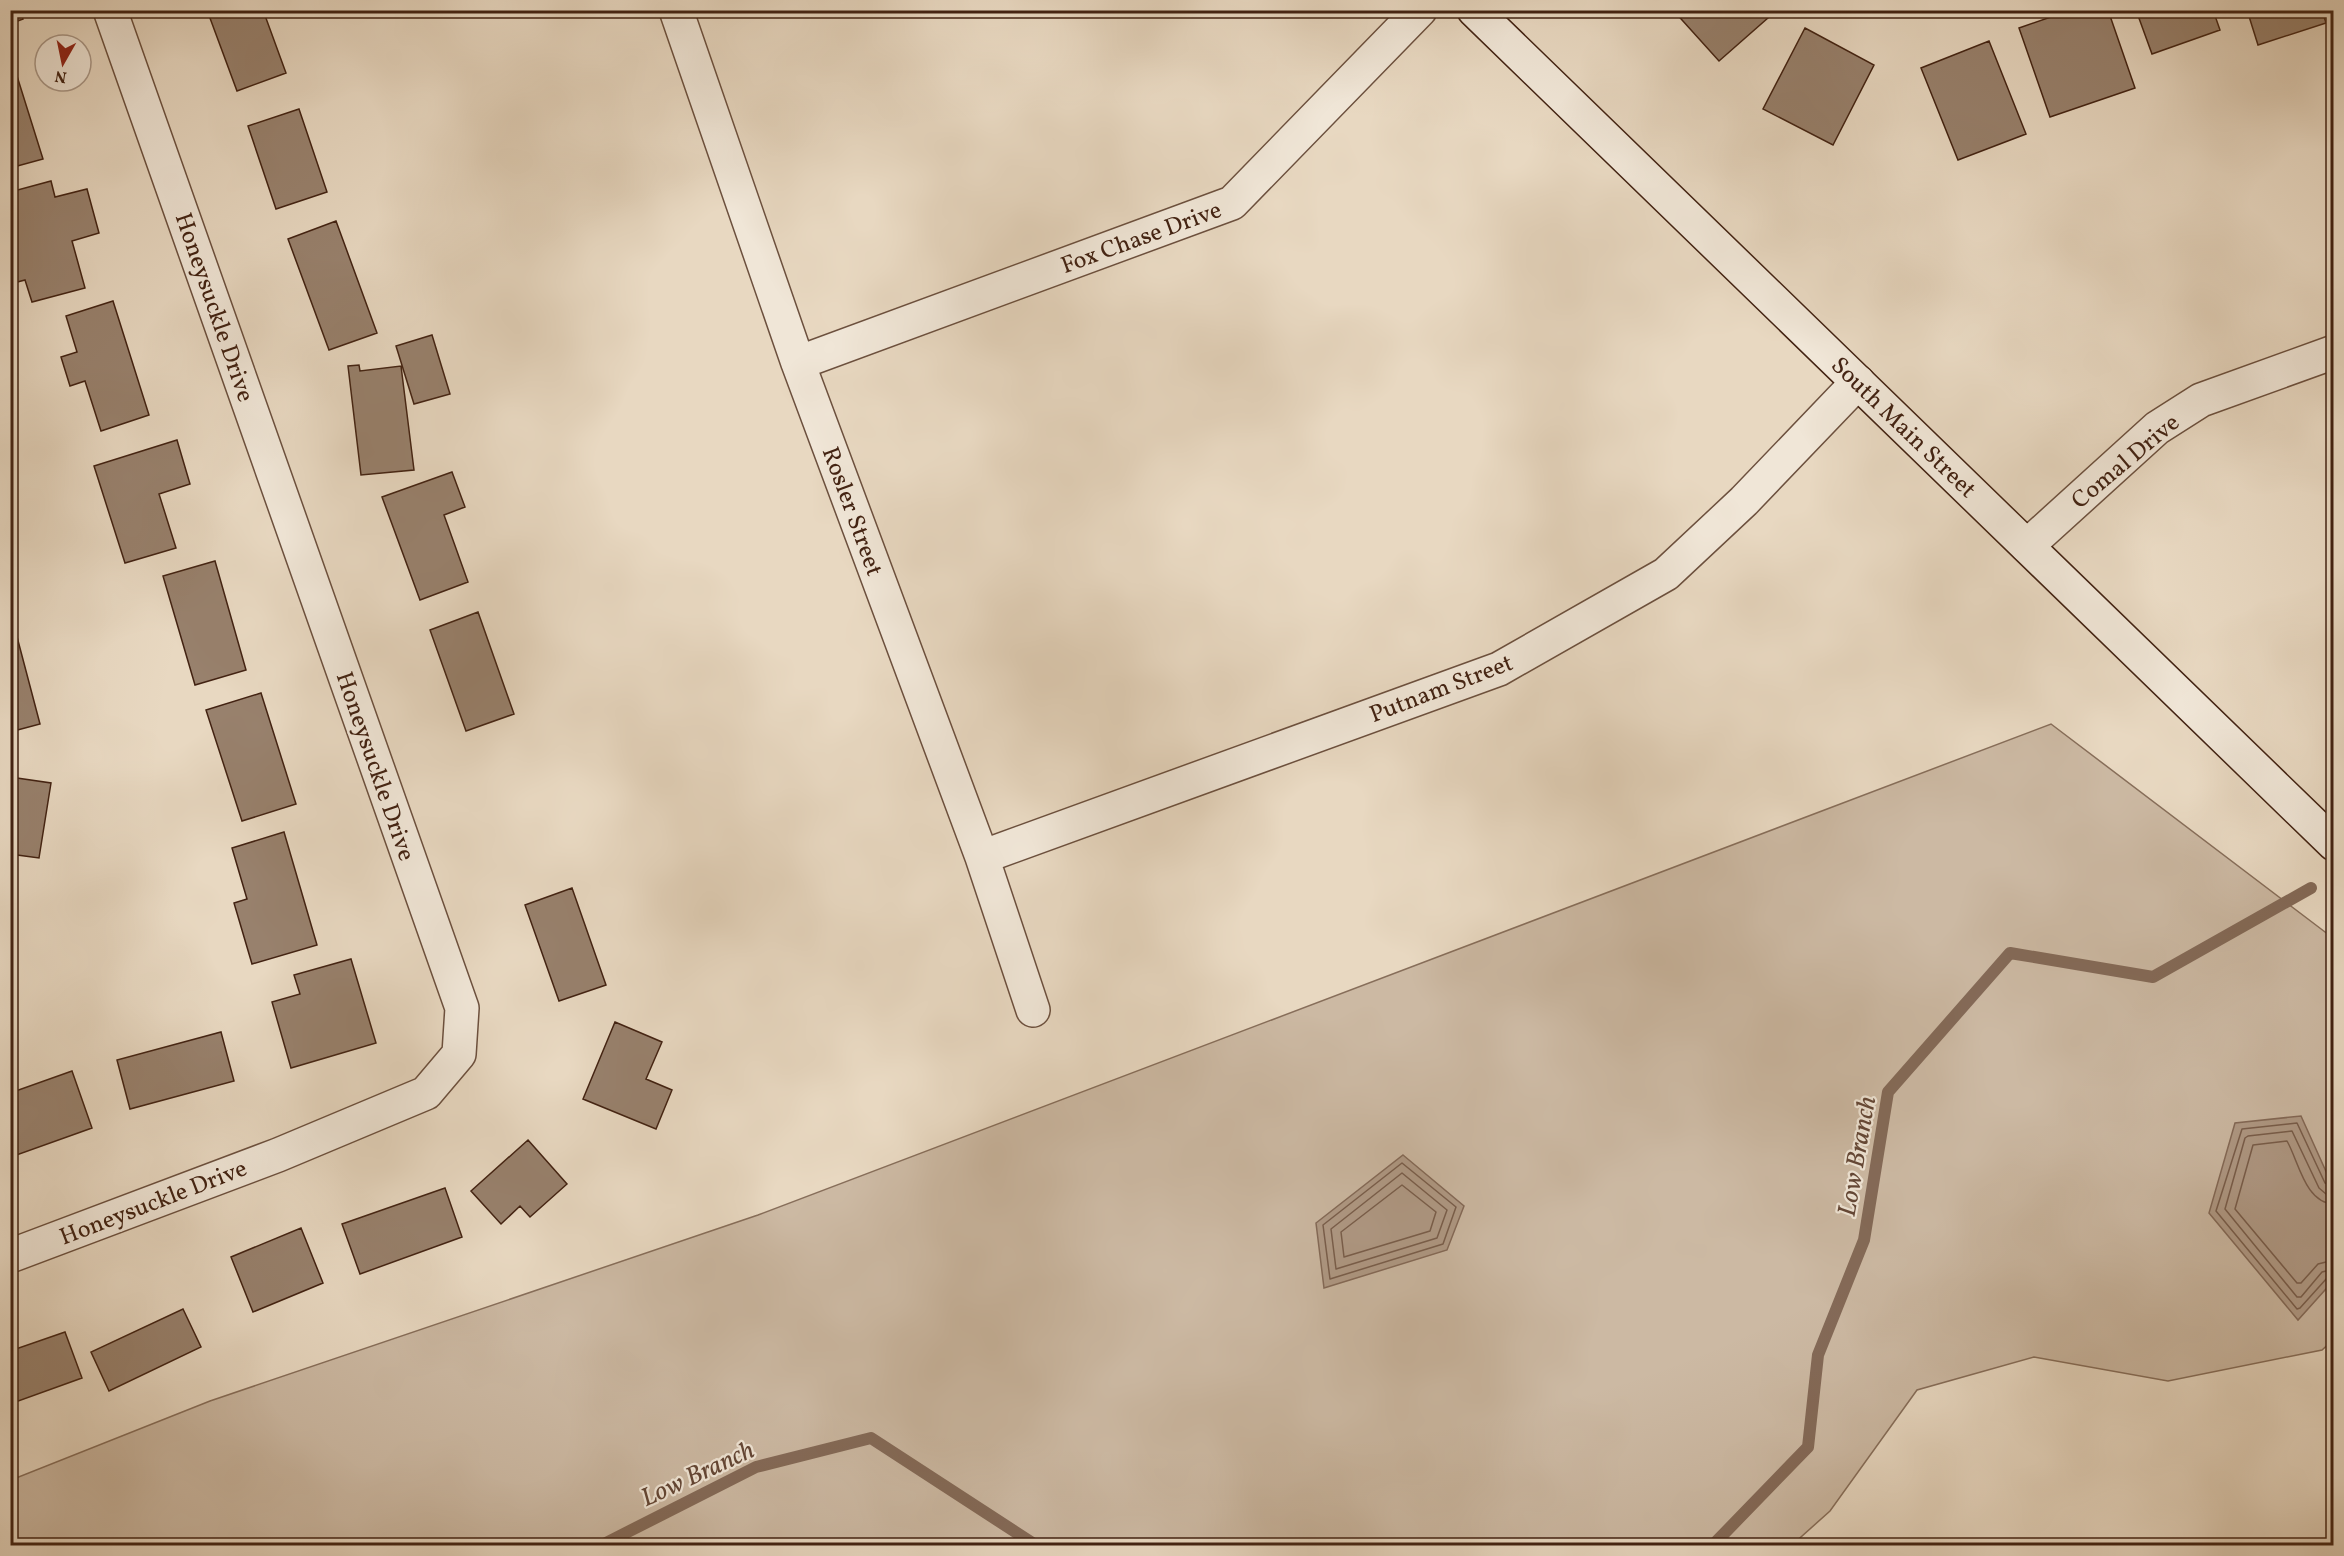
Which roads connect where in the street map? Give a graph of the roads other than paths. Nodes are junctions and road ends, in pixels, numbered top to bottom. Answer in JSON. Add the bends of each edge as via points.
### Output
{"nodes":[{"id":1,"x":110,"y":10,"type":"edge"},
{"id":2,"x":676,"y":10,"type":"edge"},
{"id":3,"x":1420,"y":10,"type":"edge"},
{"id":4,"x":1474,"y":10,"type":"edge"},
{"id":5,"x":2334,"y":352,"type":"edge"},
{"id":6,"x":798,"y":363,"type":"junction"},
{"id":7,"x":1858,"y":382,"type":"junction"},
{"id":8,"x":2026,"y":546,"type":"junction"},
{"id":9,"x":2334,"y":844,"type":"edge"},
{"id":10,"x":982,"y":857,"type":"junction"},
{"id":11,"x":1033,"y":1010,"type":"dead end"},
{"id":12,"x":10,"y":1256,"type":"edge"}],
"edges":[{"from":1,"to":12,"type":"street","name":"Honeysuckle Drive","via":[[462,1008],[459,1054],[426,1093],[278,1155]]},
{"from":2,"to":6,"type":"street","name":"Rosler Street"},
{"from":3,"to":6,"type":"street","name":"Fox Chase Drive","via":[[1233,203]]},
{"from":4,"to":7,"type":"street","name":"South Main Street"},
{"from":5,"to":8,"type":"street","name":"Comal Drive","via":[[2201,400],[2157,428]]},
{"from":6,"to":10,"type":"street","name":"Rosler Street"},
{"from":7,"to":8,"type":"street","name":"South Main Street"},
{"from":7,"to":10,"type":"street","name":"Putnam Street","via":[[1744,501],[1666,574],[1499,669]]},
{"from":8,"to":9,"type":"street","name":"South Main Street"},
{"from":10,"to":11,"type":"street","name":"Rosler Street"}]}
